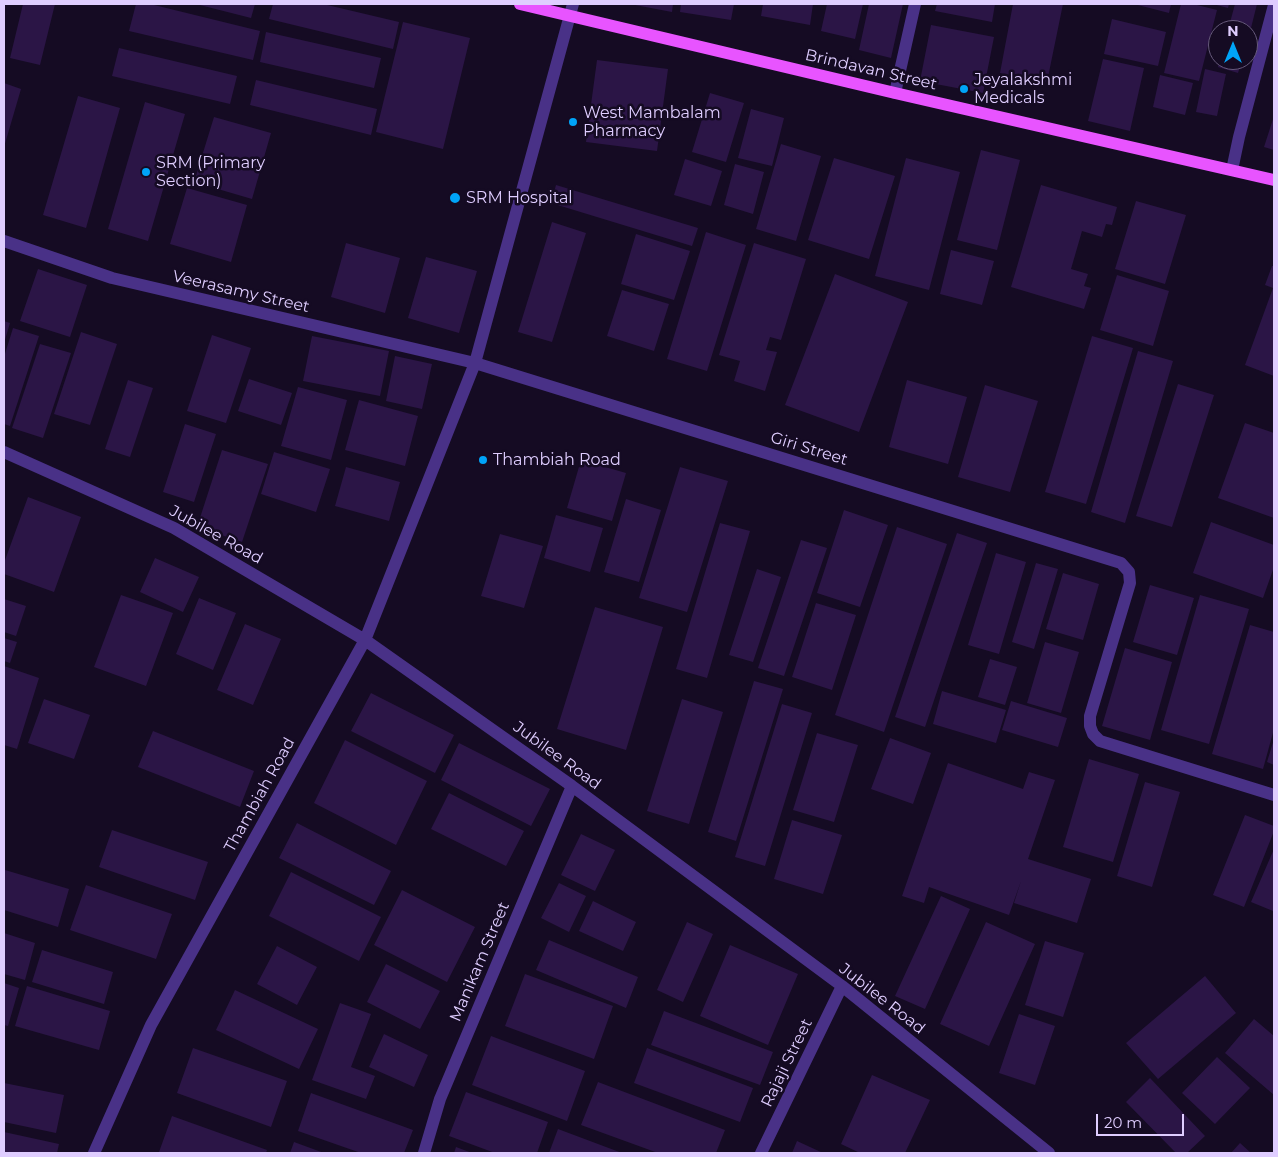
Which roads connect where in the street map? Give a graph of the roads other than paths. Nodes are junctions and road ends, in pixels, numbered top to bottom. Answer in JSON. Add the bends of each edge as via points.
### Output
{"nodes":[{"id":1,"x":520,"y":4,"type":"edge"},
{"id":2,"x":915,"y":4,"type":"edge"},
{"id":3,"x":1274,"y":5,"type":"edge"},
{"id":4,"x":572,"y":9,"type":"edge"},
{"id":5,"x":895,"y":93,"type":"junction"},
{"id":6,"x":1232,"y":170,"type":"junction"},
{"id":7,"x":1274,"y":180,"type":"edge"},
{"id":8,"x":4,"y":241,"type":"edge"},
{"id":9,"x":475,"y":363,"type":"junction"},
{"id":10,"x":4,"y":452,"type":"edge"},
{"id":11,"x":365,"y":640,"type":"junction"},
{"id":12,"x":572,"y":786,"type":"junction"},
{"id":13,"x":1274,"y":795,"type":"edge"},
{"id":14,"x":842,"y":986,"type":"junction"},
{"id":15,"x":94,"y":1153,"type":"edge"},
{"id":16,"x":424,"y":1153,"type":"edge"},
{"id":17,"x":761,"y":1153,"type":"edge"},
{"id":18,"x":1049,"y":1153,"type":"edge"}],
"edges":[{"from":1,"to":4,"type":"main road","name":"Brindavan Street"},
{"from":2,"to":5,"type":"street"},
{"from":3,"to":6,"type":"street"},
{"from":4,"to":5,"type":"main road","name":"Brindavan Street"},
{"from":4,"to":9,"type":"street","name":"Thambiah Road"},
{"from":5,"to":6,"type":"main road","name":"Brindavan Street"},
{"from":6,"to":7,"type":"main road","name":"Brindavan Street"},
{"from":8,"to":9,"type":"street","name":"Veerasamy Street","via":[[112,278]]},
{"from":9,"to":11,"type":"street","name":"Thambiah Road"},
{"from":9,"to":13,"type":"street","name":"Giri Street","via":[[1121,563],[1129,572],[1130,582],[1090,716],[1093,734],[1100,741]]},
{"from":10,"to":11,"type":"street","name":"Jubilee Road","via":[[174,528]]},
{"from":11,"to":12,"type":"street","name":"Jubilee Road"},
{"from":11,"to":15,"type":"street","name":"Thambiah Road","via":[[151,1025]]},
{"from":12,"to":14,"type":"street","name":"Jubilee Road"},
{"from":12,"to":16,"type":"street","name":"Manikam Street","via":[[440,1099]]},
{"from":14,"to":17,"type":"street","name":"Rajaji Street"},
{"from":14,"to":18,"type":"street","name":"Jubilee Road"}]}
